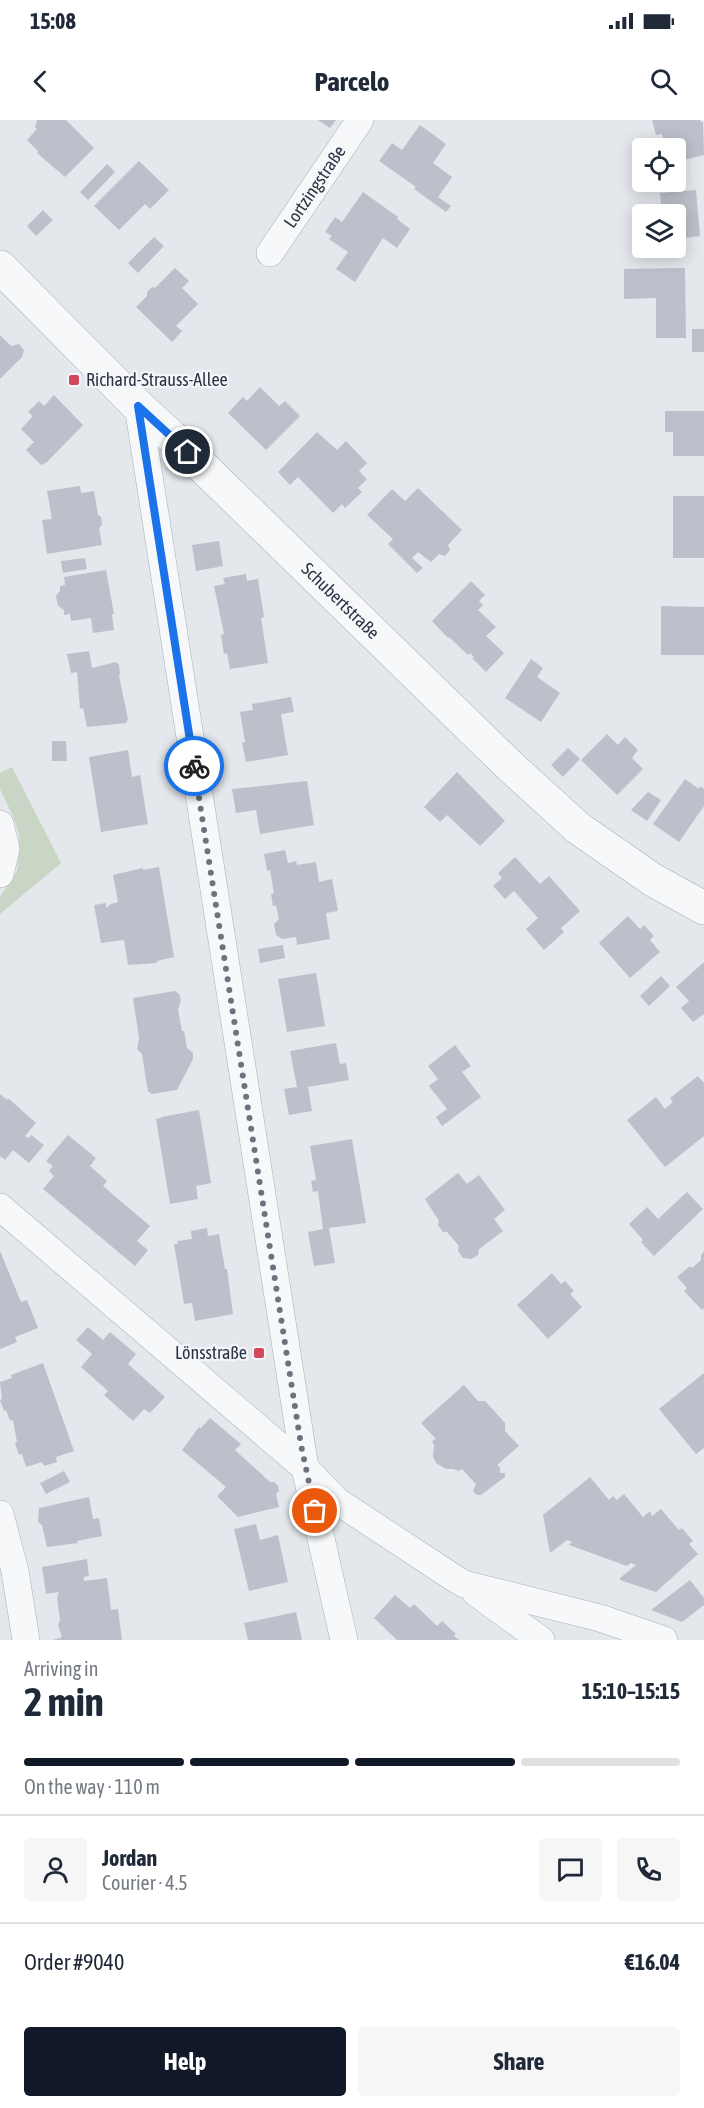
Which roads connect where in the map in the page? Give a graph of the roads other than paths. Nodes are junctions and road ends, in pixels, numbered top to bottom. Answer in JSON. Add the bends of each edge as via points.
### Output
{"nodes":[{"id":1,"x":360,"y":120,"type":"edge"},
{"id":2,"x":270,"y":253,"type":"dead end"},
{"id":3,"x":0,"y":267,"type":"edge"},
{"id":4,"x":138,"y":406,"type":"junction"},
{"id":5,"x":0,"y":824,"type":"edge"},
{"id":6,"x":0,"y":874,"type":"edge"},
{"id":7,"x":704,"y":908,"type":"edge"},
{"id":8,"x":0,"y":1208,"type":"edge"},
{"id":9,"x":305,"y":1468,"type":"junction"},
{"id":10,"x":0,"y":1514,"type":"edge"},
{"id":11,"x":464,"y":1584,"type":"junction"},
{"id":12,"x":26,"y":1640,"type":"edge"},
{"id":13,"x":344,"y":1640,"type":"edge"},
{"id":14,"x":541,"y":1640,"type":"edge"},
{"id":15,"x":664,"y":1640,"type":"edge"}],
"edges":[{"from":1,"to":2,"type":"street","name":"Lortzingstraße"},
{"from":3,"to":4,"type":"street","name":"Schubertstraße"},
{"from":4,"to":7,"type":"street","name":"Schubertstraße","via":[[578,828],[653,880]]},
{"from":4,"to":9,"type":"street"},
{"from":5,"to":6,"type":"street","via":[[6,849]]},
{"from":8,"to":9,"type":"street"},
{"from":9,"to":11,"type":"street","via":[[337,1501]]},
{"from":9,"to":13,"type":"street"},
{"from":10,"to":12,"type":"street","via":[[15,1571]]},
{"from":11,"to":14,"type":"street"},
{"from":11,"to":15,"type":"street","via":[[600,1617]]}]}
